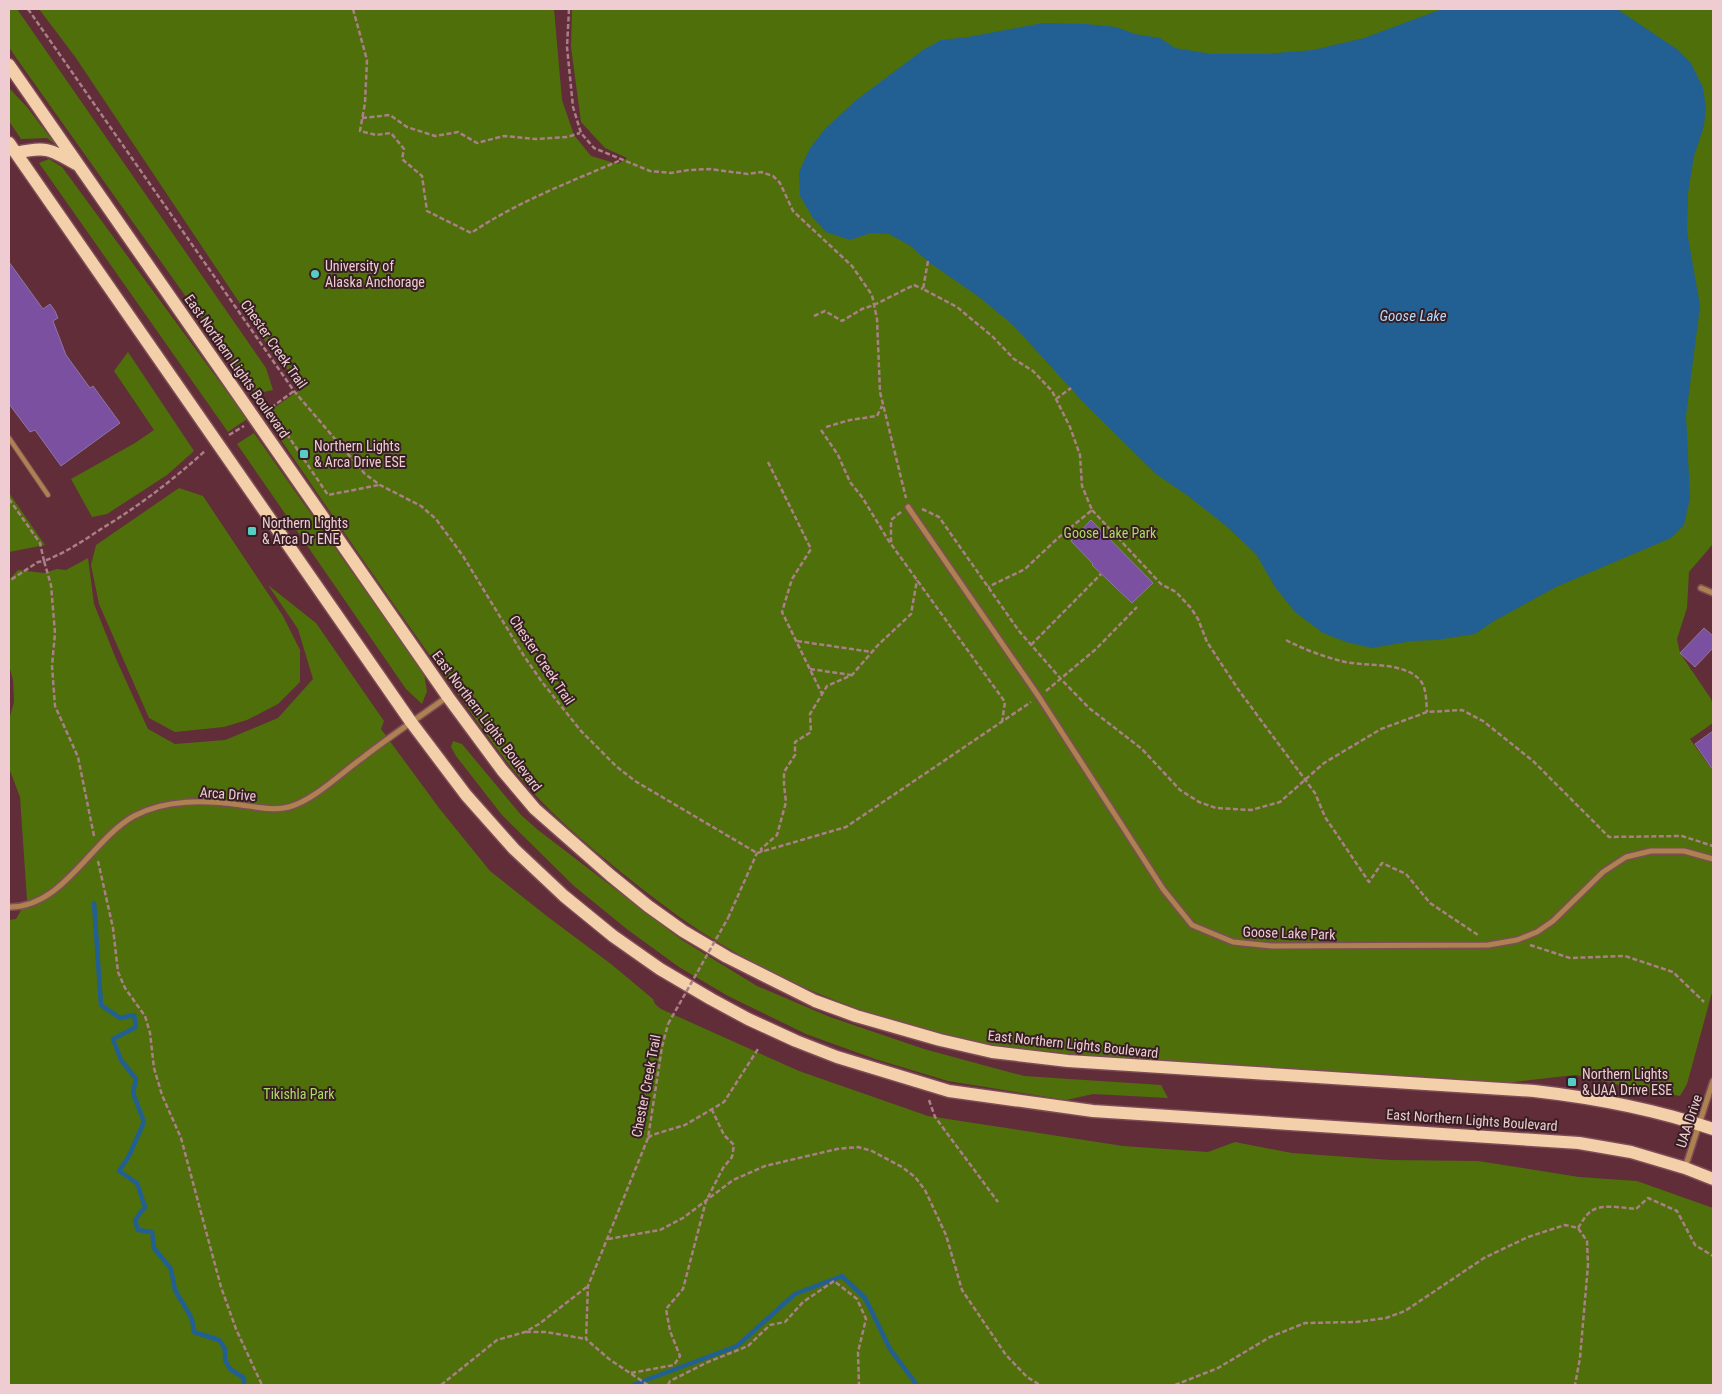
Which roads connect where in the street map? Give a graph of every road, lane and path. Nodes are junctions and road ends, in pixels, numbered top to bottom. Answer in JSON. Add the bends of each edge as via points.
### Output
{"nodes":[{"id":1,"x":28,"y":9,"type":"edge"},
{"id":2,"x":354,"y":9,"type":"edge"},
{"id":3,"x":569,"y":9,"type":"edge"},
{"id":4,"x":9,"y":65,"type":"edge"},
{"id":5,"x":362,"y":118,"type":"junction"},
{"id":6,"x":580,"y":133,"type":"junction"},
{"id":7,"x":11,"y":152,"type":"edge"},
{"id":8,"x":621,"y":160,"type":"junction"},
{"id":9,"x":80,"y":167,"type":"junction"},
{"id":10,"x":928,"y":261,"type":"dead end"},
{"id":11,"x":923,"y":289,"type":"junction"},
{"id":12,"x":874,"y":305,"type":"junction"},
{"id":13,"x":814,"y":316,"type":"dead end"},
{"id":14,"x":1071,"y":388,"type":"dead end"},
{"id":15,"x":294,"y":392,"type":"junction"},
{"id":16,"x":1056,"y":399,"type":"junction"},
{"id":17,"x":883,"y":405,"type":"junction"},
{"id":18,"x":826,"y":427,"type":"dead end"},
{"id":19,"x":821,"y":430,"type":"dead end"},
{"id":20,"x":9,"y":438,"type":"edge"},
{"id":21,"x":768,"y":462,"type":"dead end"},
{"id":22,"x":189,"y":466,"type":"dead end"},
{"id":23,"x":380,"y":485,"type":"junction"},
{"id":24,"x":48,"y":496,"type":"dead end"},
{"id":25,"x":9,"y":499,"type":"edge"},
{"id":26,"x":908,"y":507,"type":"junction"},
{"id":27,"x":1092,"y":510,"type":"junction"},
{"id":28,"x":891,"y":544,"type":"junction"},
{"id":29,"x":44,"y":561,"type":"junction"},
{"id":30,"x":1101,"y":574,"type":"dead end"},
{"id":31,"x":917,"y":580,"type":"junction"},
{"id":32,"x":9,"y":581,"type":"edge"},
{"id":33,"x":988,"y":588,"type":"junction"},
{"id":34,"x":1701,"y":588,"type":"dead end"},
{"id":35,"x":1713,"y":593,"type":"edge"},
{"id":36,"x":1138,"y":607,"type":"dead end"},
{"id":37,"x":1286,"y":640,"type":"dead end"},
{"id":38,"x":797,"y":641,"type":"junction"},
{"id":39,"x":1031,"y":645,"type":"junction"},
{"id":40,"x":872,"y":652,"type":"junction"},
{"id":41,"x":810,"y":669,"type":"junction"},
{"id":42,"x":852,"y":675,"type":"junction"},
{"id":43,"x":1061,"y":678,"type":"junction"},
{"id":44,"x":822,"y":694,"type":"junction"},
{"id":45,"x":448,"y":697,"type":"junction"},
{"id":46,"x":1039,"y":697,"type":"junction"},
{"id":47,"x":1427,"y":712,"type":"junction"},
{"id":48,"x":411,"y":722,"type":"junction"},
{"id":49,"x":1002,"y":722,"type":"junction"},
{"id":50,"x":1304,"y":780,"type":"junction"},
{"id":51,"x":1713,"y":846,"type":"edge"},
{"id":52,"x":96,"y":850,"type":"junction"},
{"id":53,"x":762,"y":852,"type":"junction"},
{"id":54,"x":757,"y":853,"type":"junction"},
{"id":55,"x":1713,"y":859,"type":"edge"},
{"id":56,"x":9,"y":907,"type":"edge"},
{"id":57,"x":1520,"y":939,"type":"junction"},
{"id":58,"x":1498,"y":943,"type":"junction"},
{"id":59,"x":1704,"y":1002,"type":"dead end"},
{"id":60,"x":758,"y":1049,"type":"dead end"},
{"id":61,"x":1713,"y":1081,"type":"edge"},
{"id":62,"x":929,"y":1100,"type":"dead end"},
{"id":63,"x":712,"y":1110,"type":"junction"},
{"id":64,"x":1700,"y":1124,"type":"junction"},
{"id":65,"x":1713,"y":1129,"type":"edge"},
{"id":66,"x":648,"y":1138,"type":"junction"},
{"id":67,"x":1685,"y":1168,"type":"junction"},
{"id":68,"x":1713,"y":1179,"type":"edge"},
{"id":69,"x":706,"y":1201,"type":"junction"},
{"id":70,"x":998,"y":1202,"type":"dead end"},
{"id":71,"x":1578,"y":1228,"type":"junction"},
{"id":72,"x":608,"y":1239,"type":"junction"},
{"id":73,"x":1713,"y":1256,"type":"edge"},
{"id":74,"x":588,"y":1286,"type":"junction"},
{"id":75,"x":525,"y":1332,"type":"junction"},
{"id":76,"x":586,"y":1339,"type":"junction"},
{"id":77,"x":631,"y":1374,"type":"junction"},
{"id":78,"x":262,"y":1385,"type":"edge"},
{"id":79,"x":441,"y":1385,"type":"edge"},
{"id":80,"x":648,"y":1385,"type":"edge"},
{"id":81,"x":668,"y":1385,"type":"edge"},
{"id":82,"x":859,"y":1385,"type":"edge"},
{"id":83,"x":1040,"y":1385,"type":"edge"},
{"id":84,"x":1175,"y":1385,"type":"edge"},
{"id":85,"x":1575,"y":1385,"type":"edge"}],
"edges":[{"from":1,"to":15,"type":"path","name":"Chester Creek Trail"},
{"from":2,"to":5,"type":"path","via":[[368,60]]},
{"from":3,"to":6,"type":"path","via":[[567,46],[573,107]]},
{"from":4,"to":9,"type":"main road","name":"East Northern Lights Boulevard"},
{"from":5,"to":6,"type":"path","via":[[390,115],[407,127],[435,136],[458,132],[477,143],[504,136],[536,139]]},
{"from":5,"to":8,"type":"path","via":[[360,131],[376,135],[391,133],[404,149],[402,159],[422,176],[428,211],[471,233],[495,216]]},
{"from":6,"to":8,"type":"path","via":[[594,148]]},
{"from":7,"to":9,"type":"main road","via":[[48,150]]},
{"from":7,"to":48,"type":"main road","name":"East Northern Lights Boulevard"},
{"from":8,"to":12,"type":"path","via":[[657,172],[709,169],[748,174],[761,172],[773,176],[780,183],[792,211],[852,266],[872,295]]},
{"from":9,"to":45,"type":"main road","name":"East Northern Lights Boulevard"},
{"from":10,"to":11,"type":"path"},
{"from":11,"to":12,"type":"path","via":[[914,285]]},
{"from":11,"to":16,"type":"path","via":[[957,307],[1014,359],[1033,371]]},
{"from":12,"to":13,"type":"path","via":[[842,321],[824,311]]},
{"from":12,"to":17,"type":"path"},
{"from":14,"to":16,"type":"path"},
{"from":15,"to":23,"type":"path","name":"Chester Creek Trail","via":[[349,457]]},
{"from":15,"to":23,"type":"path","via":[[270,409],[328,495]]},
{"from":16,"to":27,"type":"path","via":[[1080,455],[1082,486]]},
{"from":17,"to":18,"type":"path","via":[[877,416]]},
{"from":17,"to":26,"type":"path"},
{"from":19,"to":28,"type":"path"},
{"from":20,"to":24,"type":"lane"},
{"from":21,"to":38,"type":"path","via":[[811,549],[792,579],[782,612]]},
{"from":22,"to":29,"type":"path","via":[[131,510],[63,554]]},
{"from":23,"to":54,"type":"path","name":"Chester Creek Trail","via":[[421,506],[442,526],[542,682],[581,730],[617,767],[635,781]]},
{"from":25,"to":29,"type":"path","via":[[40,543]]},
{"from":26,"to":28,"type":"path","via":[[891,520]]},
{"from":26,"to":33,"type":"path","via":[[920,508],[939,517]]},
{"from":26,"to":46,"type":"street","name":"Goose Lake Park"},
{"from":27,"to":33,"type":"path","via":[[1026,569]]},
{"from":27,"to":50,"type":"path","via":[[1161,584],[1176,592],[1191,608],[1207,642]]},
{"from":28,"to":31,"type":"path"},
{"from":29,"to":32,"type":"path"},
{"from":29,"to":52,"type":"path","via":[[51,585],[55,633],[52,666],[55,706],[78,757]]},
{"from":30,"to":39,"type":"path"},
{"from":31,"to":40,"type":"path","via":[[911,614]]},
{"from":31,"to":49,"type":"path","via":[[1005,702]]},
{"from":33,"to":39,"type":"path"},
{"from":34,"to":35,"type":"street"},
{"from":36,"to":43,"type":"path"},
{"from":37,"to":47,"type":"path","via":[[1343,662],[1377,664],[1414,674],[1425,690]]},
{"from":38,"to":40,"type":"path"},
{"from":38,"to":41,"type":"path"},
{"from":39,"to":43,"type":"path"},
{"from":40,"to":42,"type":"path"},
{"from":41,"to":42,"type":"path"},
{"from":41,"to":44,"type":"path"},
{"from":42,"to":44,"type":"path","via":[[827,686]]},
{"from":43,"to":46,"type":"path"},
{"from":43,"to":50,"type":"path","via":[[1088,708],[1142,749],[1180,790],[1199,802],[1216,808],[1251,810],[1280,802]]},
{"from":44,"to":53,"type":"path","via":[[810,714],[811,732],[795,742],[795,755],[784,772],[786,802],[777,835],[761,849]]},
{"from":45,"to":48,"type":"street","name":"Arca Drive"},
{"from":45,"to":64,"type":"main road","name":"East Northern Lights Boulevard","via":[[535,809],[648,906],[727,957],[856,1016],[992,1052],[1135,1066],[1534,1091],[1634,1106]]},
{"from":46,"to":49,"type":"path"},
{"from":46,"to":58,"type":"street","name":"Goose Lake Park","via":[[1163,889],[1192,925],[1233,942],[1272,946]]},
{"from":47,"to":50,"type":"path","via":[[1381,730],[1324,763]]},
{"from":47,"to":51,"type":"path","via":[[1462,710],[1483,722],[1533,761],[1609,837],[1682,836]]},
{"from":48,"to":52,"type":"street","name":"Arca Drive","via":[[308,798],[289,807],[269,809],[238,804],[174,803],[148,809],[122,822]]},
{"from":48,"to":67,"type":"main road","name":"East Northern Lights Boulevard","via":[[466,795],[514,849],[613,936],[660,969],[734,1011],[837,1057],[949,1091],[1093,1111],[1580,1143],[1631,1152]]},
{"from":49,"to":53,"type":"path","via":[[846,827]]},
{"from":50,"to":58,"type":"path","via":[[1370,882],[1382,863],[1406,874],[1430,903],[1473,933]]},
{"from":52,"to":56,"type":"street","name":"Arca Drive","via":[[36,903]]},
{"from":52,"to":78,"type":"path","via":[[113,928],[118,972],[145,1016],[154,1068],[181,1138],[221,1287]]},
{"from":53,"to":54,"type":"path"},
{"from":54,"to":66,"type":"path","name":"Chester Creek Trail","bridge":true,"via":[[728,918],[668,1024]]},
{"from":55,"to":57,"type":"street","name":"Goose Lake Park","via":[[1684,851],[1651,851],[1626,858],[1603,872],[1554,920]]},
{"from":57,"to":58,"type":"street","name":"Goose Lake Park"},
{"from":57,"to":59,"type":"path","via":[[1534,948],[1570,958],[1624,956],[1673,972]]},
{"from":60,"to":63,"type":"path","via":[[724,1102]]},
{"from":61,"to":64,"type":"street","name":"UAA Drive"},
{"from":62,"to":70,"type":"path","via":[[935,1117]]},
{"from":63,"to":66,"type":"path","via":[[685,1125]]},
{"from":63,"to":69,"type":"path","via":[[724,1135],[734,1145],[732,1157]]},
{"from":64,"to":65,"type":"main road","name":"East Northern Lights Boulevard"},
{"from":64,"to":67,"type":"street","name":"UAA Drive"},
{"from":66,"to":72,"type":"path","name":"Chester Creek Trail"},
{"from":67,"to":68,"type":"main road","name":"East Northern Lights Boulevard"},
{"from":69,"to":72,"type":"path","via":[[660,1230]]},
{"from":69,"to":77,"type":"path","via":[[683,1289],[666,1309],[680,1356],[674,1365]]},
{"from":69,"to":83,"type":"path","via":[[733,1180],[765,1166],[836,1149],[858,1147],[902,1167],[916,1177],[925,1190],[946,1235],[962,1290],[1006,1355],[1027,1378]]},
{"from":71,"to":73,"type":"path","via":[[1596,1208],[1636,1209],[1648,1198],[1677,1211],[1695,1246]]},
{"from":71,"to":84,"type":"path","via":[[1565,1225],[1528,1237],[1484,1258],[1405,1311],[1386,1318],[1356,1322],[1305,1323],[1270,1337],[1218,1368]]},
{"from":71,"to":85,"type":"path","via":[[1587,1241],[1588,1265]]},
{"from":72,"to":74,"type":"path","name":"Chester Creek Trail"},
{"from":74,"to":75,"type":"path"},
{"from":74,"to":76,"type":"path","name":"Chester Creek Trail"},
{"from":75,"to":76,"type":"path"},
{"from":75,"to":79,"type":"path","via":[[497,1340]]},
{"from":76,"to":77,"type":"path"},
{"from":77,"to":80,"type":"path"},
{"from":81,"to":82,"type":"path","via":[[677,1377],[748,1346],[770,1325],[785,1322],[803,1302],[834,1281],[858,1299],[866,1319],[858,1352]]}]}
